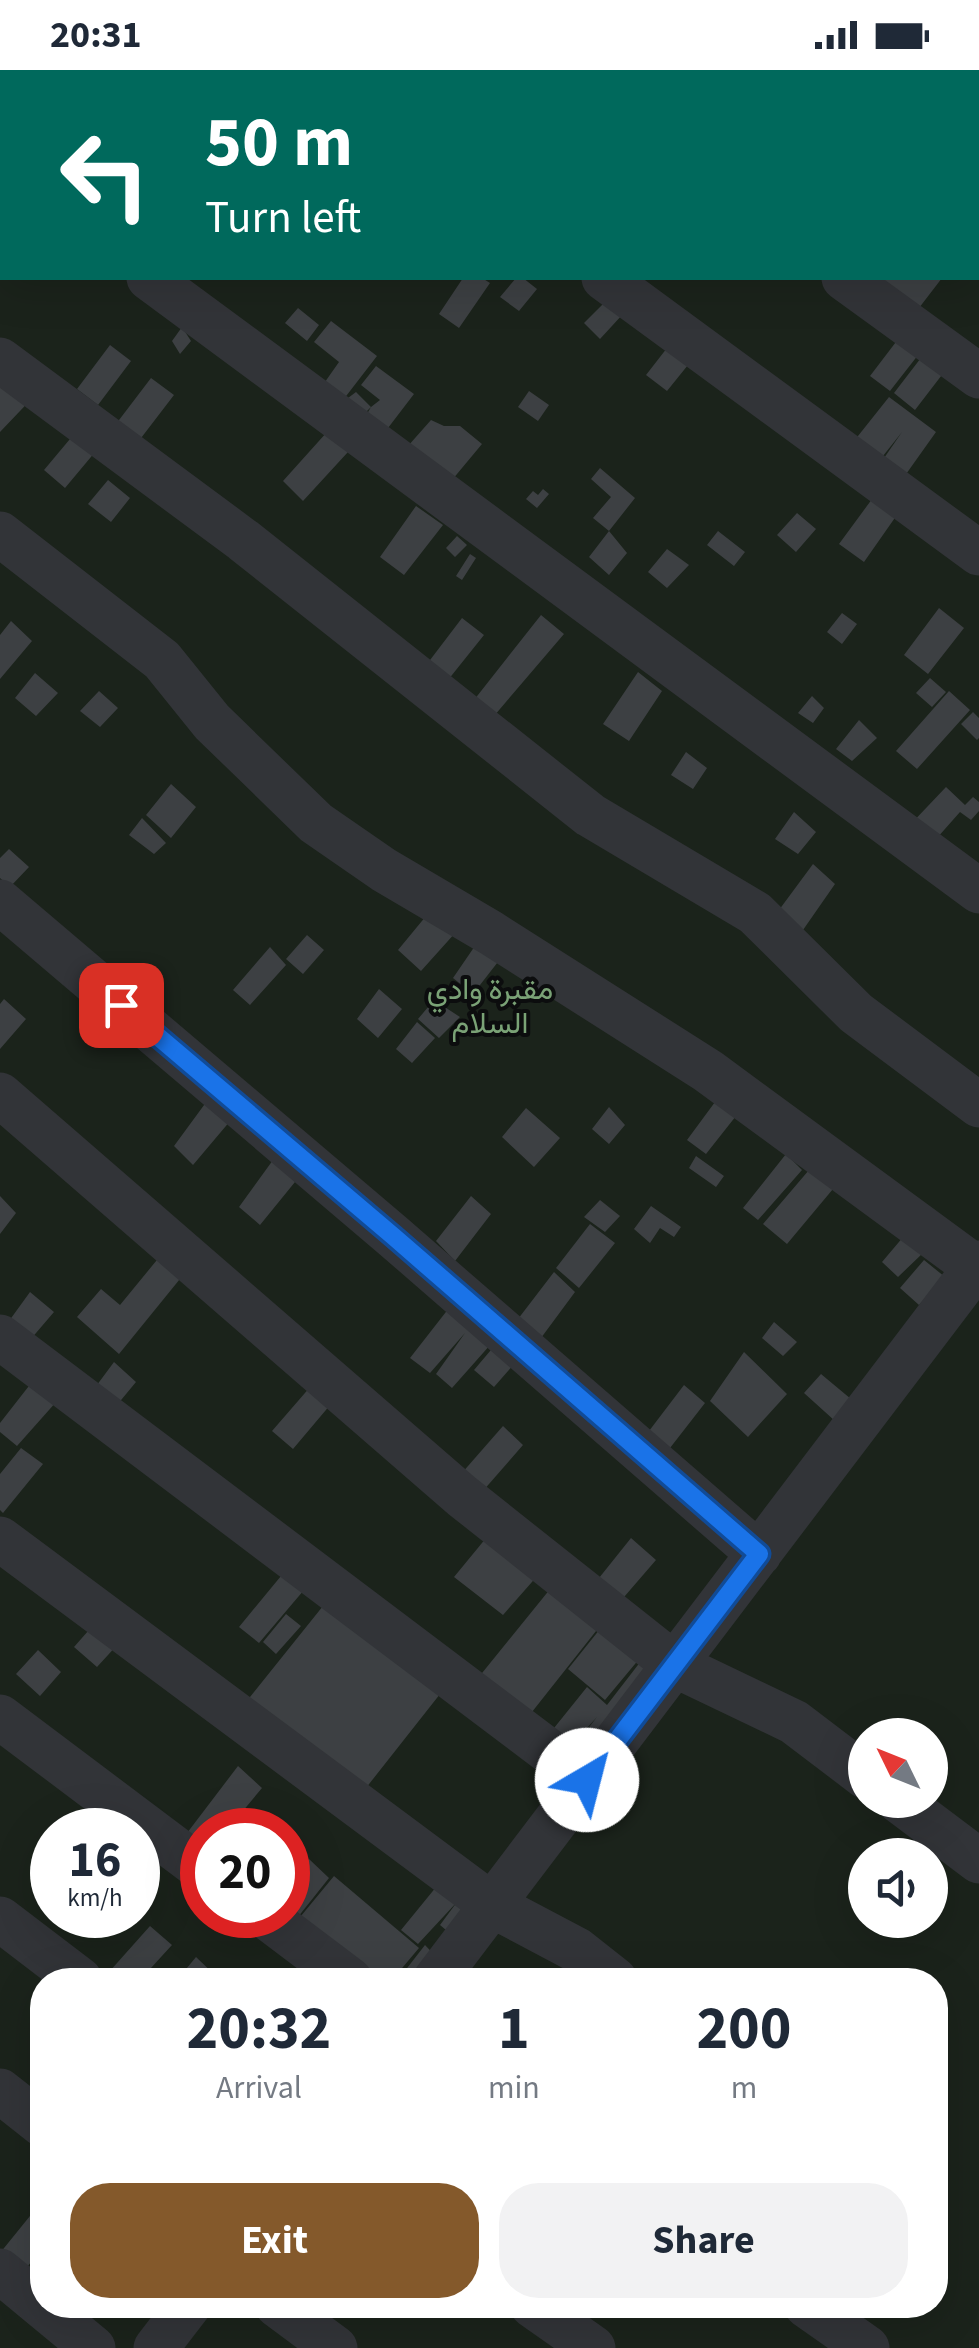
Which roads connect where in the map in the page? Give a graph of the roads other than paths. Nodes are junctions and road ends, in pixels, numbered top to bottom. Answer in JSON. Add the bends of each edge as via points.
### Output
{"nodes":[{"id":1,"x":152,"y":280,"type":"edge"},
{"id":2,"x":607,"y":280,"type":"edge"},
{"id":3,"x":847,"y":280,"type":"edge"},
{"id":4,"x":0,"y":360,"type":"edge"},
{"id":5,"x":979,"y":376,"type":"edge"},
{"id":6,"x":0,"y":534,"type":"edge"},
{"id":7,"x":979,"y":552,"type":"edge"},
{"id":8,"x":979,"y":891,"type":"edge"},
{"id":9,"x":0,"y":902,"type":"edge"},
{"id":10,"x":0,"y":1095,"type":"edge"},
{"id":11,"x":979,"y":1105,"type":"edge"},
{"id":12,"x":978,"y":1267,"type":"edge"},
{"id":13,"x":0,"y":1337,"type":"edge"},
{"id":14,"x":0,"y":1540,"type":"edge"},
{"id":15,"x":759,"y":1554,"type":"junction"},
{"id":16,"x":675,"y":1664,"type":"junction"},
{"id":17,"x":0,"y":1717,"type":"edge"},
{"id":18,"x":848,"y":1763,"type":"edge"},
{"id":19,"x":587,"y":1780,"type":"junction"},
{"id":20,"x":922,"y":1818,"type":"edge"},
{"id":21,"x":180,"y":1852,"type":"edge"},
{"id":22,"x":979,"y":1861,"type":"edge"},
{"id":23,"x":492,"y":1905,"type":"junction"},
{"id":24,"x":0,"y":1919,"type":"edge"},
{"id":25,"x":294,"y":1938,"type":"edge"},
{"id":26,"x":64,"y":1968,"type":"edge"},
{"id":27,"x":334,"y":1968,"type":"edge"},
{"id":28,"x":444,"y":1968,"type":"edge"},
{"id":29,"x":600,"y":1968,"type":"edge"},
{"id":30,"x":0,"y":2090,"type":"edge"},
{"id":31,"x":30,"y":2114,"type":"edge"},
{"id":32,"x":0,"y":2271,"type":"edge"},
{"id":33,"x":30,"y":2296,"type":"edge"},
{"id":34,"x":57,"y":2318,"type":"edge"},
{"id":35,"x":179,"y":2318,"type":"edge"},
{"id":36,"x":294,"y":2318,"type":"edge"},
{"id":37,"x":550,"y":2318,"type":"edge"},
{"id":38,"x":824,"y":2318,"type":"edge"},
{"id":39,"x":93,"y":2348,"type":"edge"},
{"id":40,"x":156,"y":2348,"type":"edge"},
{"id":41,"x":335,"y":2348,"type":"edge"},
{"id":42,"x":593,"y":2348,"type":"edge"},
{"id":43,"x":866,"y":2348,"type":"edge"}],
"edges":[{"from":1,"to":8,"type":"lane"},
{"from":2,"to":7,"type":"lane"},
{"from":3,"to":5,"type":"lane"},
{"from":4,"to":11,"type":"lane","via":[[242,540],[590,815],[755,913],[856,1012]]},
{"from":6,"to":12,"type":"lane","via":[[162,660],[212,722],[316,823],[708,1072]]},
{"from":9,"to":15,"type":"lane"},
{"from":10,"to":16,"type":"lane","via":[[462,1496]]},
{"from":12,"to":15,"type":"lane"},
{"from":13,"to":19,"type":"lane"},
{"from":14,"to":23,"type":"lane"},
{"from":15,"to":16,"type":"lane"},
{"from":16,"to":18,"type":"lane","via":[[794,1722]]},
{"from":16,"to":19,"type":"lane"},
{"from":17,"to":21,"type":"lane"},
{"from":19,"to":23,"type":"lane"},
{"from":20,"to":22,"type":"lane"},
{"from":23,"to":28,"type":"lane"},
{"from":23,"to":29,"type":"lane"},
{"from":24,"to":26,"type":"lane"},
{"from":25,"to":27,"type":"lane"},
{"from":30,"to":31,"type":"lane"},
{"from":32,"to":33,"type":"lane"},
{"from":34,"to":39,"type":"lane"},
{"from":35,"to":40,"type":"lane"},
{"from":36,"to":41,"type":"lane"},
{"from":37,"to":42,"type":"lane"},
{"from":38,"to":43,"type":"lane"}]}
